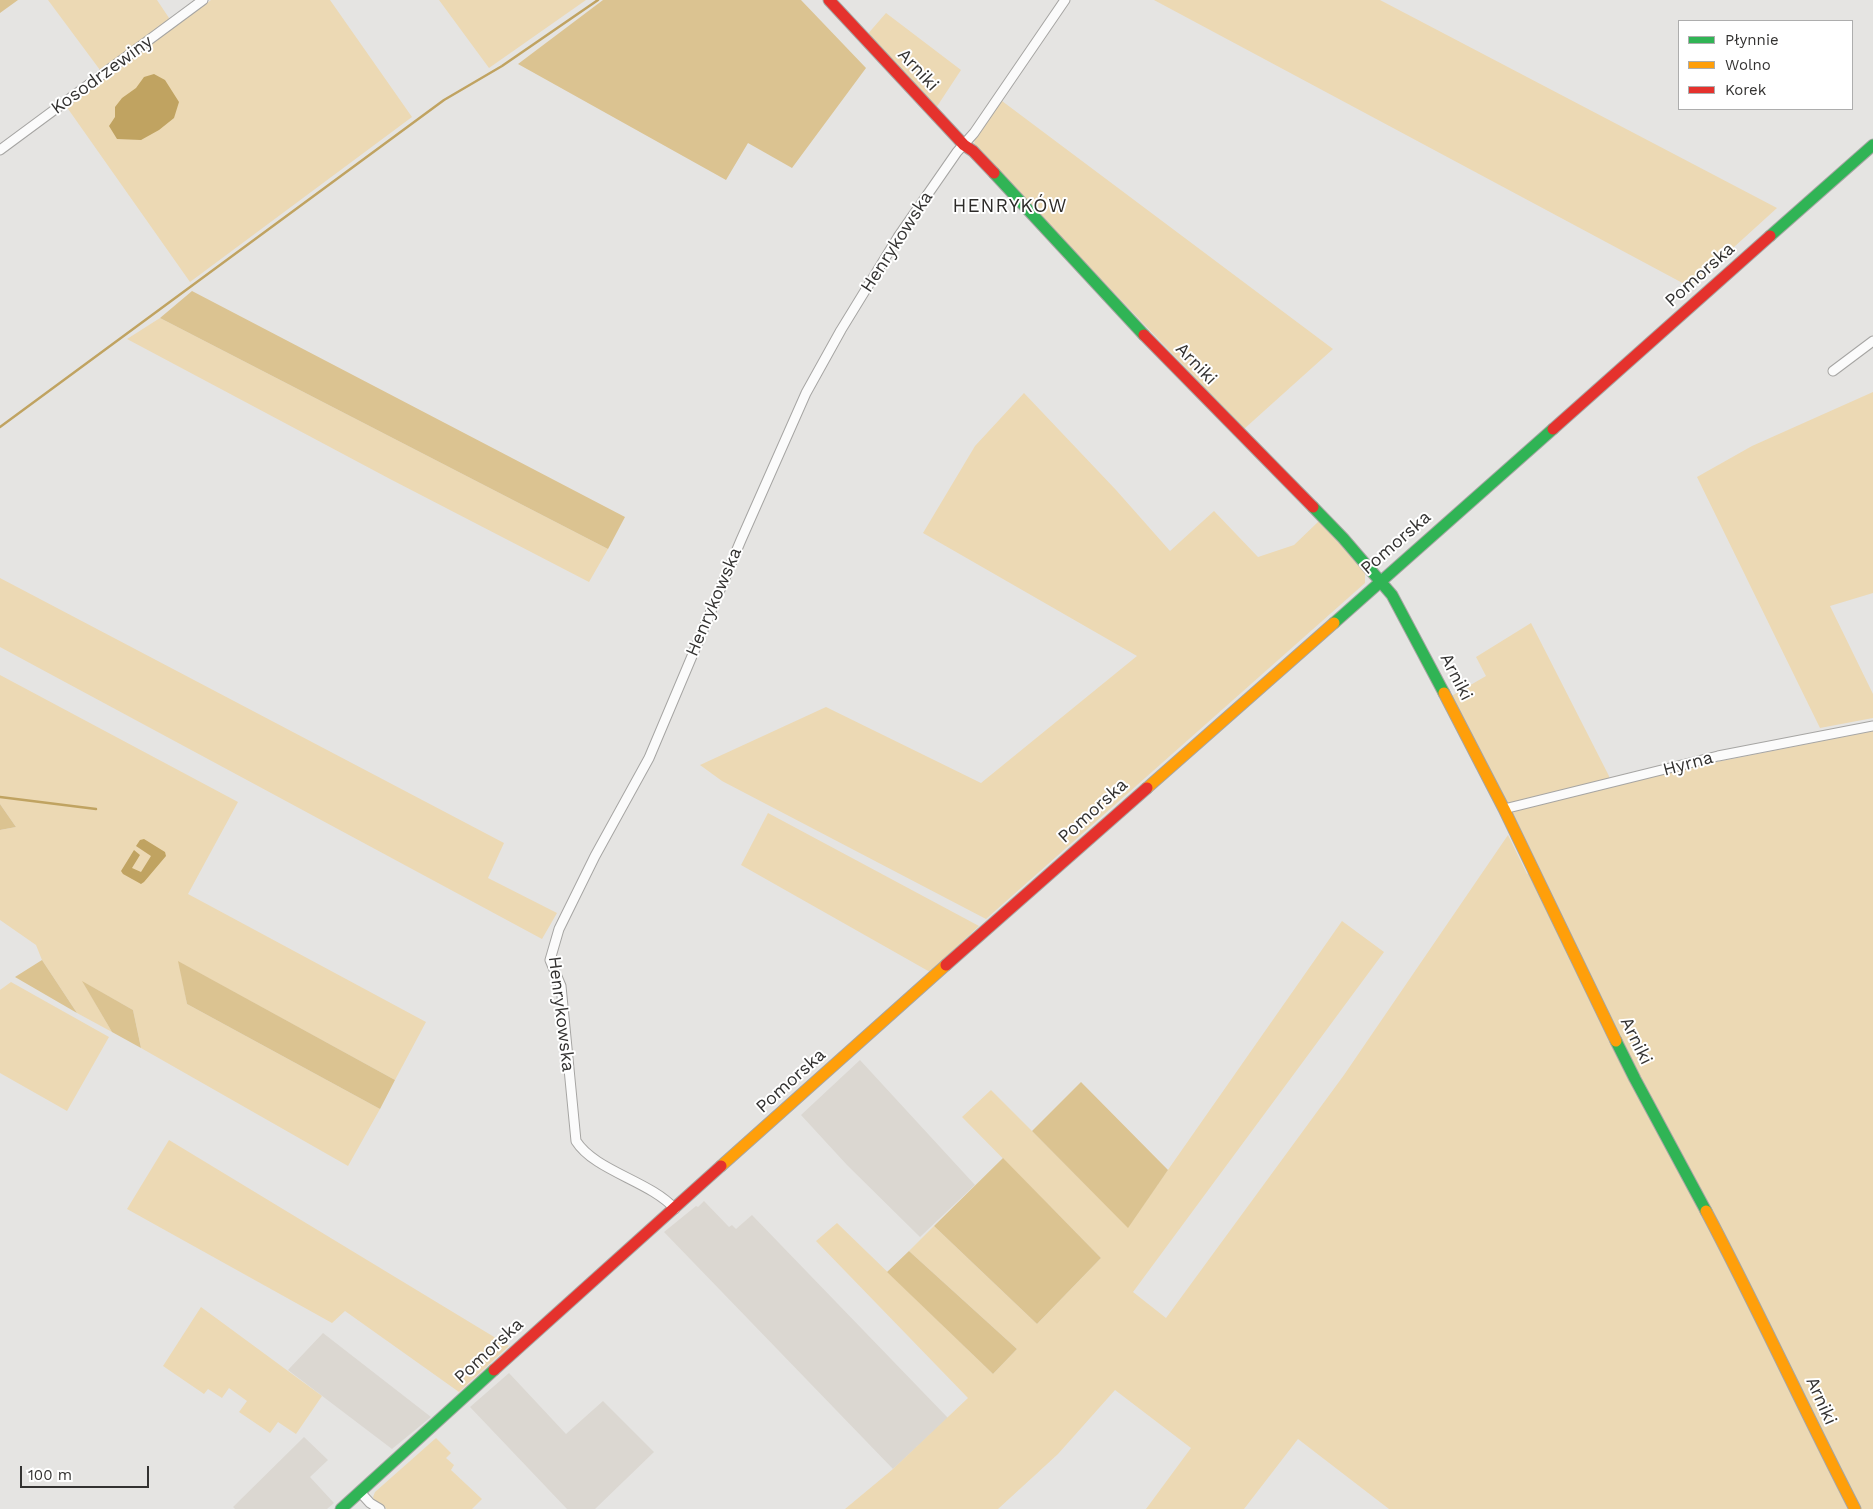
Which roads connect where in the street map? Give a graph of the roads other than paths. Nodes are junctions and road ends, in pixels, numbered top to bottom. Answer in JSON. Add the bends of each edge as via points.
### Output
{"nodes":[{"id":1,"x":203,"y":0,"type":"edge"},
{"id":2,"x":829,"y":0,"type":"edge"},
{"id":3,"x":1065,"y":0,"type":"edge"},
{"id":4,"x":964,"y":145,"type":"junction"},
{"id":5,"x":1873,"y":145,"type":"edge"},
{"id":6,"x":0,"y":150,"type":"edge"},
{"id":7,"x":1873,"y":341,"type":"edge"},
{"id":8,"x":1833,"y":371,"type":"dead end"},
{"id":9,"x":1380,"y":581,"type":"junction"},
{"id":10,"x":1873,"y":726,"type":"edge"},
{"id":11,"x":1504,"y":809,"type":"junction"},
{"id":12,"x":675,"y":1208,"type":"junction"},
{"id":13,"x":360,"y":1492,"type":"junction"},
{"id":14,"x":367,"y":1506,"type":"edge"},
{"id":15,"x":340,"y":1509,"type":"edge"},
{"id":16,"x":380,"y":1509,"type":"edge"},
{"id":17,"x":1855,"y":1509,"type":"edge"}],
"edges":[{"from":1,"to":6,"type":"street","name":"Kosodrzewiny"},
{"from":2,"to":4,"type":"street","name":"Arniki"},
{"from":3,"to":4,"type":"street","name":"Henrykowska"},
{"from":4,"to":9,"type":"street","name":"Arniki","via":[[1025,206],[1110,300],[1343,538]]},
{"from":4,"to":12,"type":"street","name":"Henrykowska","via":[[898,237],[806,393],[649,758],[591,864],[559,929],[551,954],[552,966],[561,986],[576,1141],[593,1158],[662,1197]]},
{"from":5,"to":9,"type":"street","name":"Pomorska"},
{"from":7,"to":8,"type":"street"},
{"from":9,"to":11,"type":"street","name":"Arniki","via":[[1392,595],[1416,638]]},
{"from":9,"to":12,"type":"street","name":"Pomorska"},
{"from":10,"to":11,"type":"street","name":"Hyrna","via":[[1718,756]]},
{"from":11,"to":17,"type":"street","name":"Arniki","via":[[1636,1079],[1738,1272]]},
{"from":12,"to":13,"type":"street","name":"Pomorska"},
{"from":13,"to":14,"type":"street"},
{"from":13,"to":15,"type":"street","name":"Pomorska"},
{"from":14,"to":16,"type":"street"}]}
